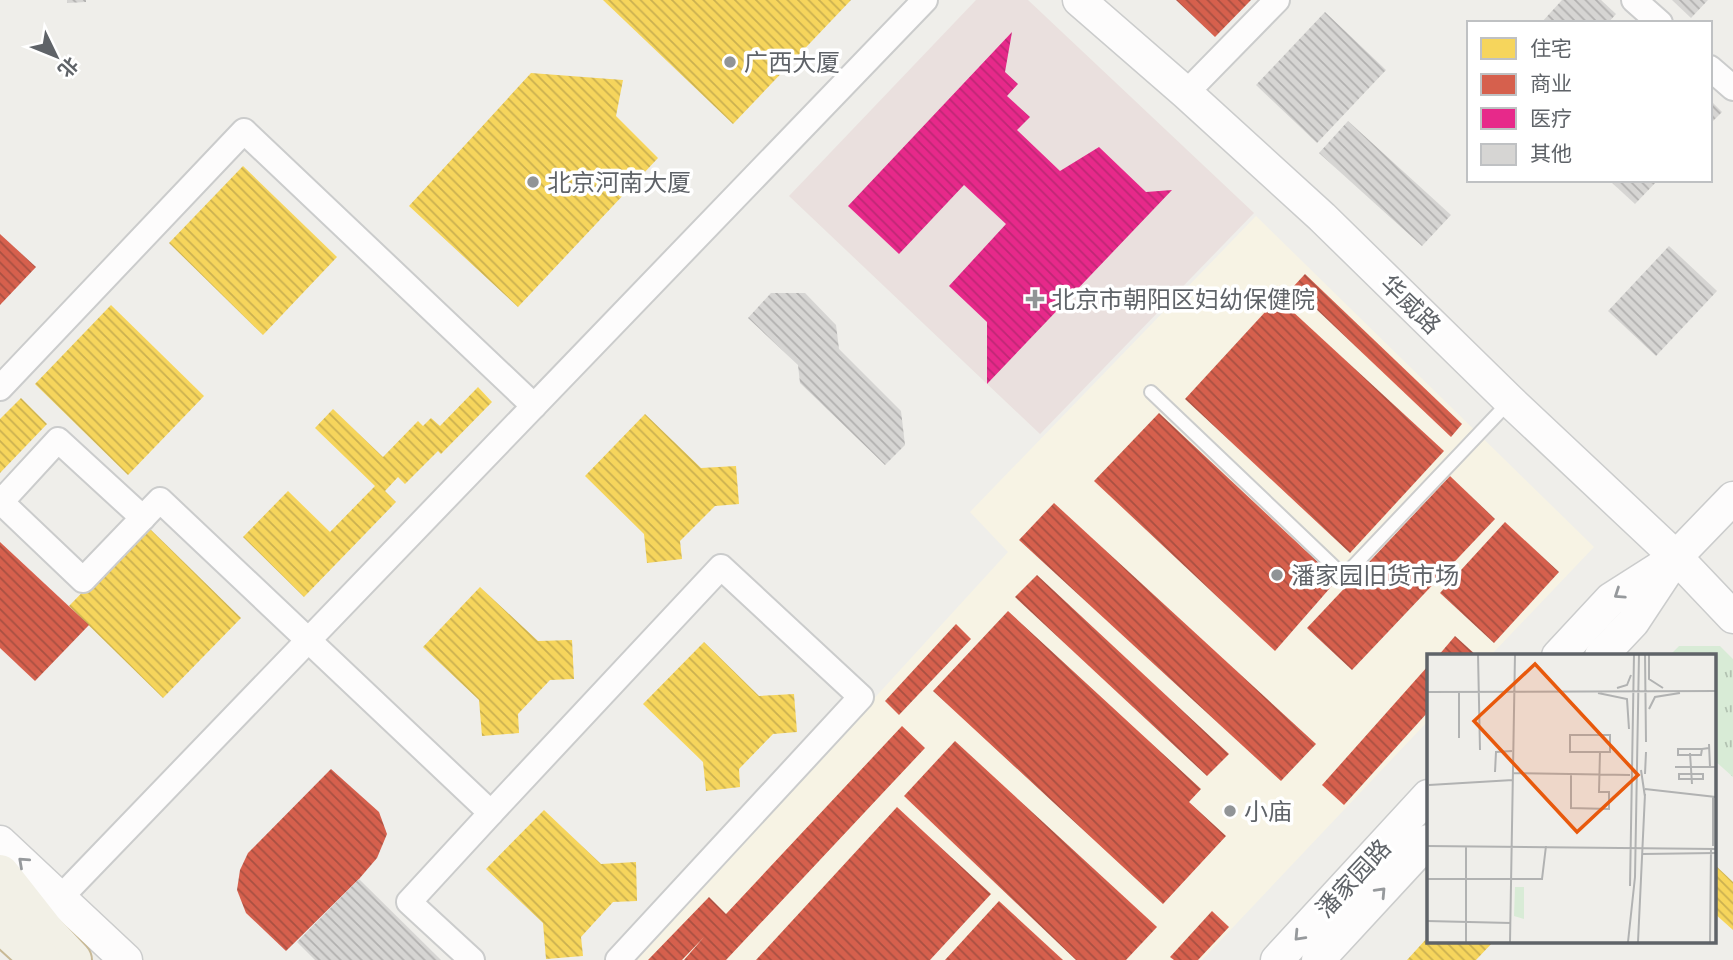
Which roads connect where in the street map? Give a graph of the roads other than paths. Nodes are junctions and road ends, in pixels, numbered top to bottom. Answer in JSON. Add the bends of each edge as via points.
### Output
{"nodes":[{"id":1,"x":925,"y":0,"type":"edge"},
{"id":2,"x":1079,"y":0,"type":"edge"},
{"id":3,"x":1277,"y":0,"type":"edge"},
{"id":4,"x":1634,"y":0,"type":"edge"},
{"id":5,"x":1658,"y":21,"type":"edge"},
{"id":6,"x":1712,"y":70,"type":"edge"},
{"id":7,"x":1733,"y":88,"type":"edge"},
{"id":8,"x":1186,"y":93,"type":"junction"},
{"id":9,"x":0,"y":388,"type":"edge"},
{"id":10,"x":1151,"y":392,"type":"dead end"},
{"id":11,"x":1510,"y":401,"type":"junction"},
{"id":12,"x":534,"y":407,"type":"junction"},
{"id":13,"x":1733,"y":498,"type":"edge"},
{"id":14,"x":1,"y":502,"type":"edge"},
{"id":15,"x":143,"y":518,"type":"junction"},
{"id":16,"x":1676,"y":557,"type":"junction"},
{"id":17,"x":1733,"y":617,"type":"edge"},
{"id":18,"x":308,"y":641,"type":"junction"},
{"id":19,"x":1560,"y":654,"type":"edge"},
{"id":20,"x":1603,"y":654,"type":"edge"},
{"id":21,"x":1427,"y":798,"type":"edge"},
{"id":22,"x":491,"y":813,"type":"junction"},
{"id":23,"x":0,"y":842,"type":"edge"},
{"id":24,"x":1427,"y":843,"type":"edge"},
{"id":25,"x":0,"y":874,"type":"edge"},
{"id":26,"x":61,"y":897,"type":"junction"},
{"id":27,"x":0,"y":923,"type":"edge"},
{"id":28,"x":41,"y":960,"type":"edge"},
{"id":29,"x":72,"y":960,"type":"edge"},
{"id":30,"x":125,"y":960,"type":"edge"},
{"id":31,"x":472,"y":960,"type":"edge"},
{"id":32,"x":618,"y":960,"type":"edge"},
{"id":33,"x":1277,"y":960,"type":"edge"},
{"id":34,"x":1318,"y":960,"type":"edge"}],
"edges":[{"from":1,"to":12,"type":"street"},
{"from":2,"to":8,"type":"street","name":"华威路"},
{"from":3,"to":8,"type":"street"},
{"from":4,"to":5,"type":"street"},
{"from":6,"to":7,"type":"street"},
{"from":8,"to":11,"type":"street","name":"华威路","via":[[1322,217]]},
{"from":9,"to":12,"type":"street","via":[[244,131]]},
{"from":10,"to":11,"type":"lane","via":[[1345,576]]},
{"from":11,"to":16,"type":"street","name":"华威路"},
{"from":12,"to":18,"type":"street"},
{"from":13,"to":16,"type":"street"},
{"from":14,"to":15,"type":"street","via":[[83,580]]},
{"from":14,"to":15,"type":"street","via":[[58,440]]},
{"from":15,"to":18,"type":"street","via":[[160,500]]},
{"from":16,"to":17,"type":"street","name":"华威路"},
{"from":16,"to":19,"type":"street","one_way":true,"via":[[1611,598]]},
{"from":16,"to":20,"type":"street","via":[[1633,622]]},
{"from":18,"to":22,"type":"street"},
{"from":18,"to":26,"type":"street"},
{"from":21,"to":33,"type":"street","name":"潘家园路","one_way":true},
{"from":22,"to":31,"type":"street","via":[[409,902]]},
{"from":22,"to":32,"type":"street","via":[[721,568],[861,697]]},
{"from":26,"to":23,"type":"street","one_way":true},
{"from":34,"to":24,"type":"street","name":"潘家园路","one_way":true},
{"from":25,"to":29,"type":"highway"},
{"from":26,"to":30,"type":"street"},
{"from":27,"to":28,"type":"highway"}]}
